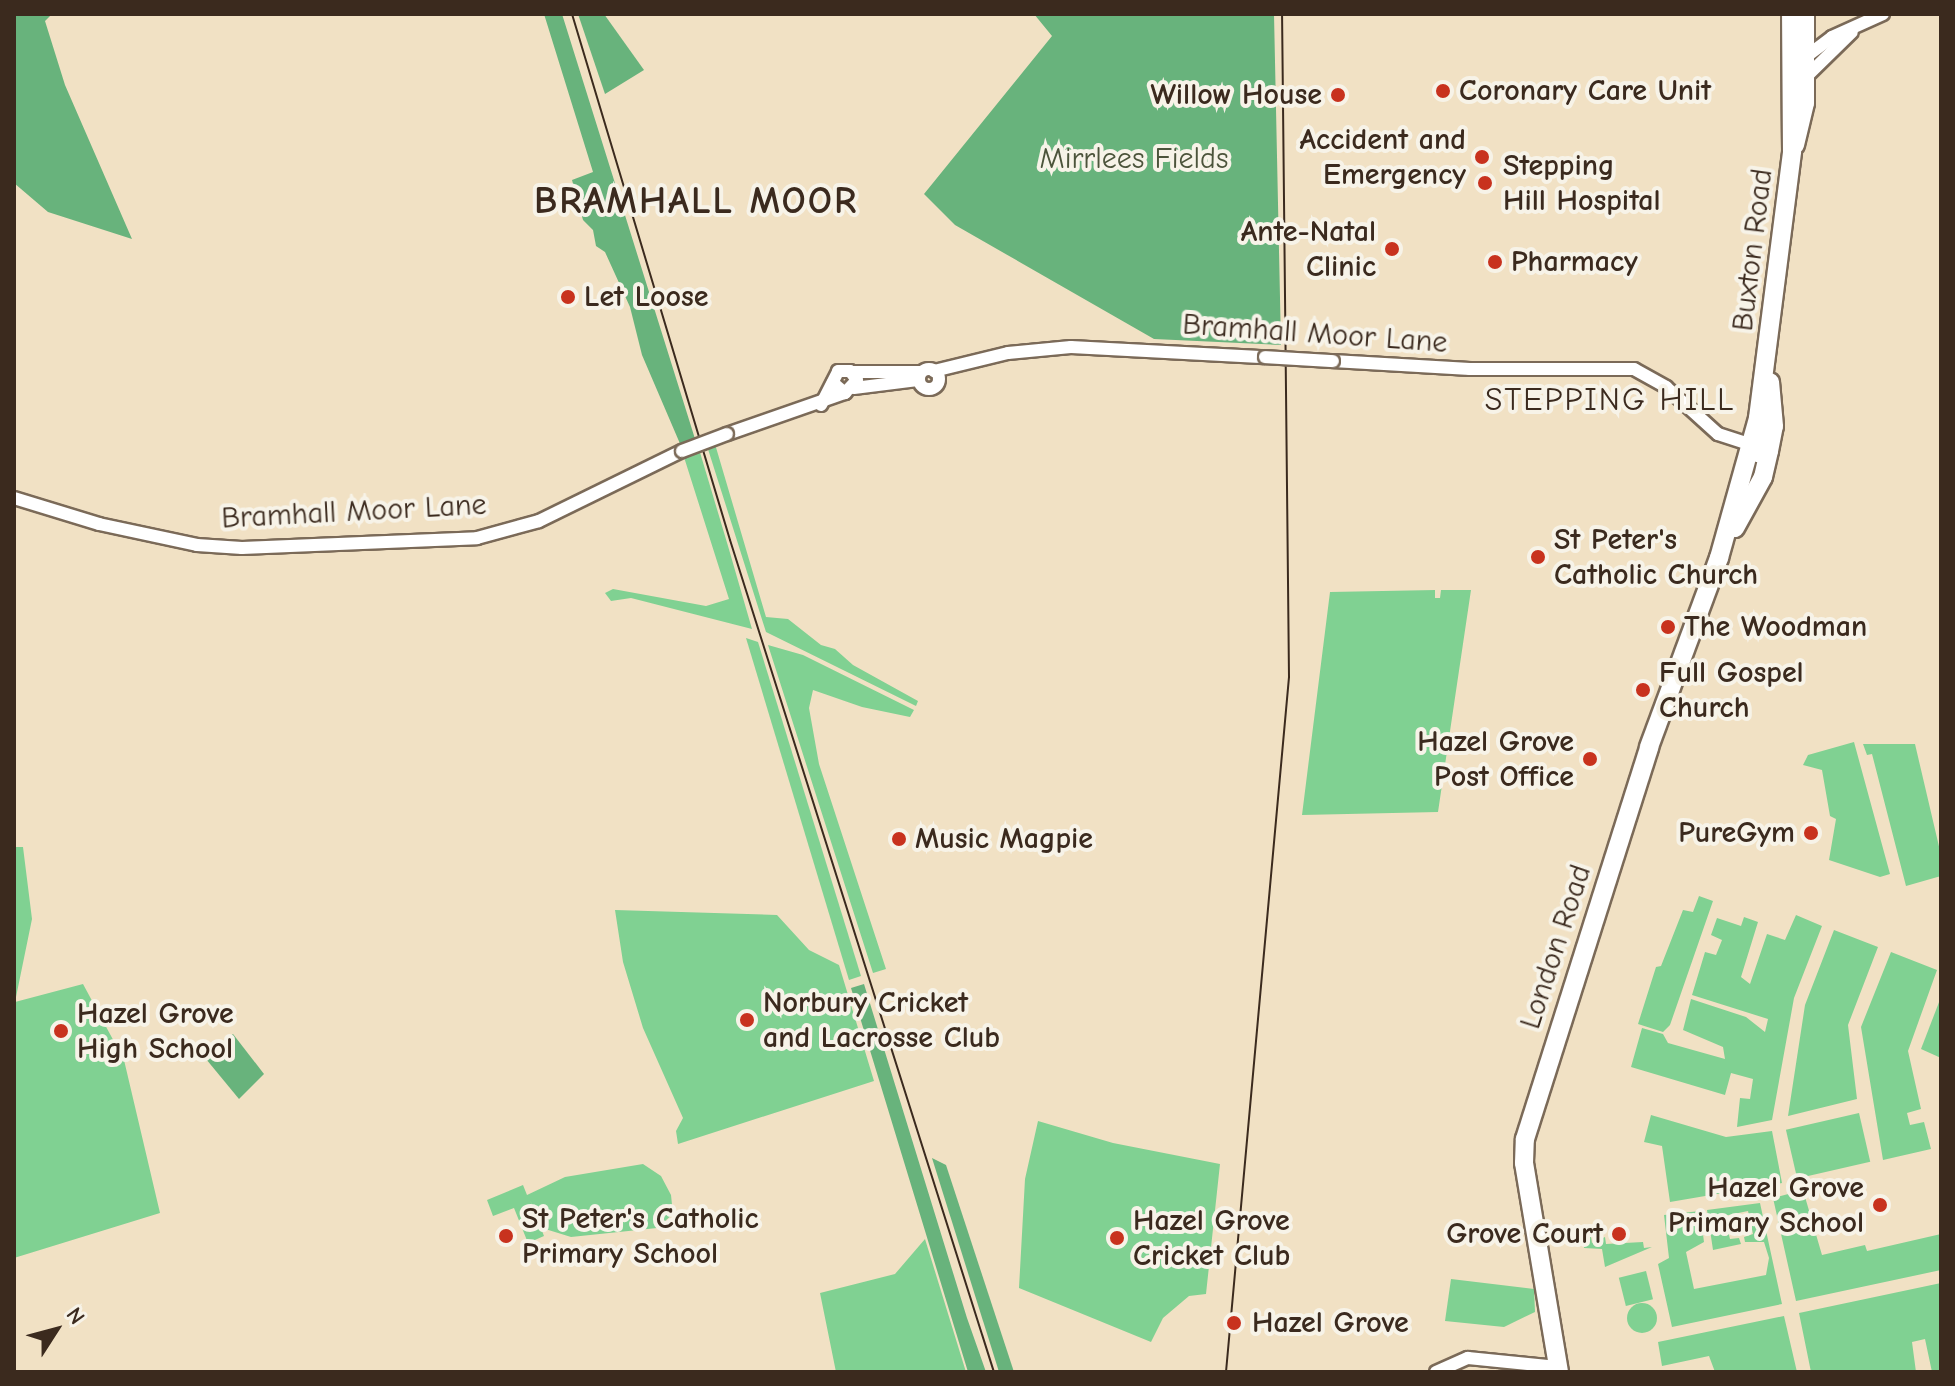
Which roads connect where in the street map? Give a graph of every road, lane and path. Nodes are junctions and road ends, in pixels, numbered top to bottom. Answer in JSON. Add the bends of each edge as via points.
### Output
{"nodes":[{"id":1,"x":1883,"y":14,"type":"edge"},
{"id":2,"x":1800,"y":16,"type":"edge"},
{"id":3,"x":1836,"y":41,"type":"junction"},
{"id":4,"x":1801,"y":69,"type":"junction"},
{"id":5,"x":1769,"y":354,"type":"junction"},
{"id":6,"x":853,"y":372,"type":"junction"},
{"id":7,"x":928,"y":376,"type":"junction"},
{"id":8,"x":833,"y":383,"type":"junction"},
{"id":9,"x":850,"y":391,"type":"junction"},
{"id":10,"x":821,"y":405,"type":"junction"},
{"id":11,"x":1758,"y":418,"type":"junction"},
{"id":12,"x":1699,"y":420,"type":"junction"},
{"id":13,"x":1718,"y":434,"type":"junction"},
{"id":14,"x":1757,"y":449,"type":"junction"},
{"id":15,"x":14,"y":498,"type":"edge"},
{"id":16,"x":1735,"y":512,"type":"joint"},
{"id":17,"x":1440,"y":1369,"type":"edge"},
{"id":18,"x":1558,"y":1369,"type":"edge"}],
"edges":[{"from":1,"to":3,"type":"street"},
{"from":2,"to":3,"type":"street"},
{"from":2,"to":4,"type":"highway","name":"Buxton Road"},
{"from":3,"to":4,"type":"street"},
{"from":4,"to":5,"type":"highway","name":"Buxton Road","via":[[1803,128],[1792,151]]},
{"from":5,"to":11,"type":"highway","name":"Buxton Road"},
{"from":5,"to":14,"type":"highway","name":"Buxton Road","via":[[1774,426]]},
{"from":6,"to":7,"type":"street","name":"Bramhall Moor Lane"},
{"from":6,"to":8,"type":"street","name":"Bramhall Moor Lane","via":[[838,371]]},
{"from":6,"to":9,"type":"street"},
{"from":7,"to":9,"type":"street","name":"Bramhall Moor Lane"},
{"from":7,"to":12,"type":"street","name":"Bramhall Moor Lane","bridge":true,"via":[[994,356],[1088,347],[1470,369],[1634,369],[1666,387]]},
{"from":8,"to":9,"type":"street"},
{"from":8,"to":10,"type":"street"},
{"from":9,"to":10,"type":"street","name":"Bramhall Moor Lane"},
{"from":10,"to":15,"type":"street","name":"Bramhall Moor Lane","bridge":true,"via":[[682,451],[539,521],[477,538],[242,548],[197,545],[99,524]]},
{"from":11,"to":13,"type":"street","via":[[1739,434]]},
{"from":11,"to":14,"type":"highway","name":"Buxton Road"},
{"from":12,"to":13,"type":"street"},
{"from":12,"to":14,"type":"street","via":[[1718,440]]},
{"from":13,"to":14,"type":"street"},
{"from":14,"to":16,"type":"highway","name":"Buxton Road"},
{"from":16,"to":18,"type":"highway","name":"London Road","via":[[1649,747],[1525,1139],[1524,1163]]},
{"from":17,"to":18,"type":"street","via":[[1468,1358]]}]}
